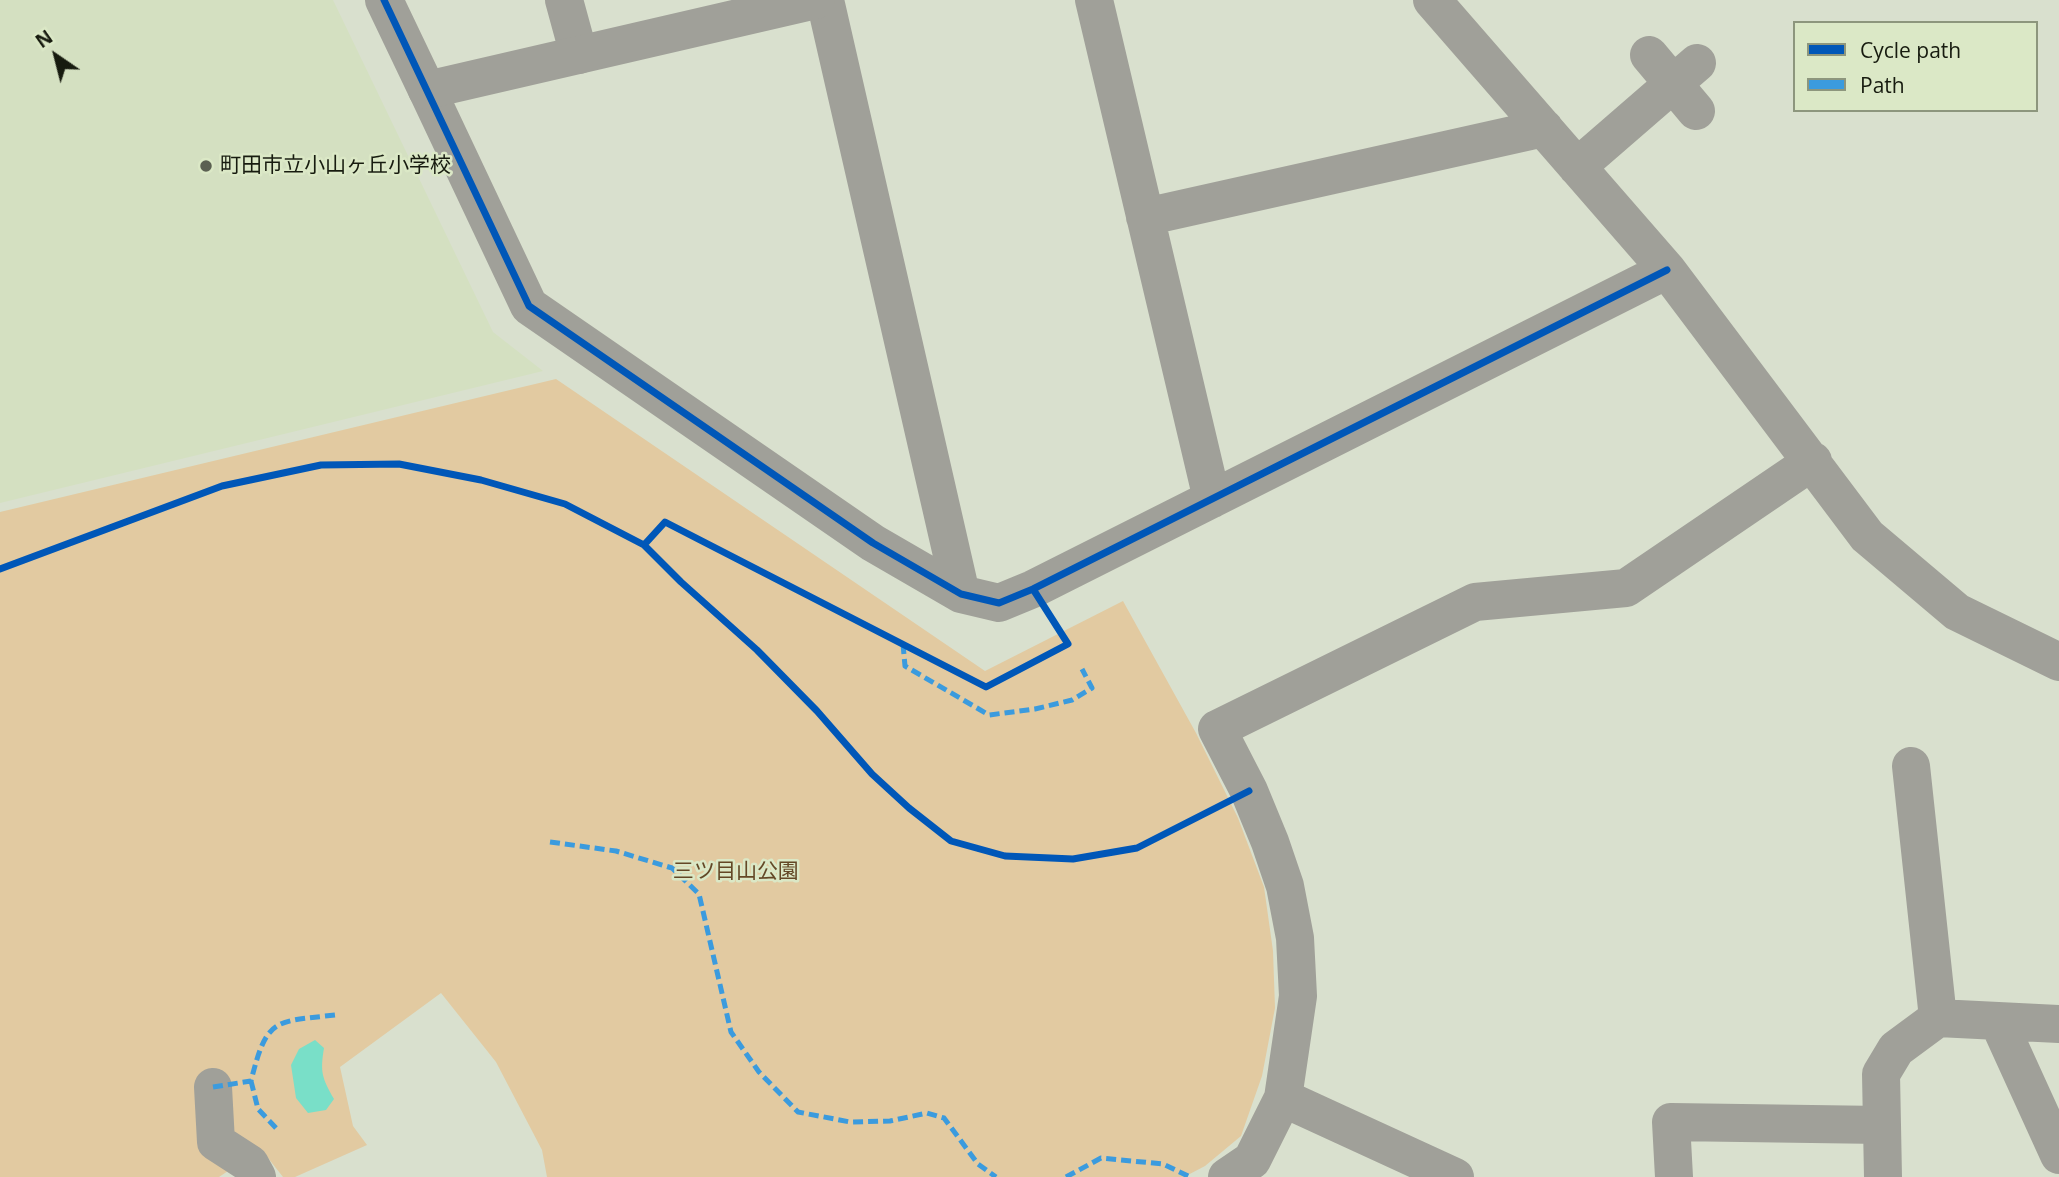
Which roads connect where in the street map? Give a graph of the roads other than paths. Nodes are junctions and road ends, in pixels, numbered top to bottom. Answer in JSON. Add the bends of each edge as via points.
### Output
{"nodes":[{"id":1,"x":384,"y":0,"type":"edge"},
{"id":2,"x":564,"y":0,"type":"edge"},
{"id":3,"x":817,"y":0,"type":"edge"},
{"id":4,"x":825,"y":0,"type":"edge"},
{"id":5,"x":1094,"y":0,"type":"edge"},
{"id":6,"x":1433,"y":0,"type":"edge"},
{"id":7,"x":579,"y":55,"type":"junction"},
{"id":8,"x":1679,"y":78,"type":"dead end"},
{"id":9,"x":427,"y":90,"type":"junction"},
{"id":10,"x":1544,"y":128,"type":"junction"},
{"id":11,"x":1577,"y":167,"type":"junction"},
{"id":12,"x":1145,"y":217,"type":"junction"},
{"id":13,"x":1667,"y":270,"type":"junction"},
{"id":14,"x":1813,"y":461,"type":"junction"},
{"id":15,"x":1212,"y":499,"type":"junction"},
{"id":16,"x":961,"y":594,"type":"junction"},
{"id":17,"x":2059,"y":662,"type":"edge"},
{"id":18,"x":1911,"y":766,"type":"dead end"},
{"id":19,"x":1938,"y":1018,"type":"junction"},
{"id":20,"x":1998,"y":1021,"type":"junction"},
{"id":21,"x":2059,"y":1024,"type":"edge"},
{"id":22,"x":213,"y":1087,"type":"dead end"},
{"id":23,"x":1283,"y":1098,"type":"junction"},
{"id":24,"x":1882,"y":1125,"type":"junction"},
{"id":25,"x":2059,"y":1155,"type":"edge"},
{"id":26,"x":257,"y":1177,"type":"edge"},
{"id":27,"x":1227,"y":1177,"type":"edge"},
{"id":28,"x":1455,"y":1177,"type":"edge"},
{"id":29,"x":1674,"y":1177,"type":"edge"},
{"id":30,"x":1883,"y":1177,"type":"edge"}],
"edges":[{"from":1,"to":9,"type":"street"},
{"from":2,"to":7,"type":"street"},
{"from":3,"to":7,"type":"street"},
{"from":4,"to":16,"type":"street"},
{"from":5,"to":12,"type":"street"},
{"from":6,"to":10,"type":"street"},
{"from":7,"to":9,"type":"street"},
{"from":8,"to":11,"type":"street"},
{"from":9,"to":16,"type":"street","via":[[529,306],[873,543]]},
{"from":10,"to":11,"type":"street"},
{"from":10,"to":12,"type":"street"},
{"from":11,"to":13,"type":"street"},
{"from":12,"to":15,"type":"street"},
{"from":13,"to":14,"type":"street"},
{"from":13,"to":15,"type":"street"},
{"from":14,"to":17,"type":"street","via":[[1867,536],[1957,612]]},
{"from":14,"to":23,"type":"street","via":[[1626,588],[1475,601],[1217,729],[1270,842],[1295,938],[1298,996]]},
{"from":15,"to":16,"type":"street","via":[[999,603]]},
{"from":18,"to":19,"type":"street"},
{"from":19,"to":20,"type":"street"},
{"from":19,"to":24,"type":"street","via":[[1896,1049],[1881,1074]]},
{"from":20,"to":21,"type":"street"},
{"from":20,"to":25,"type":"street"},
{"from":22,"to":26,"type":"street","via":[[216,1142],[250,1164]]},
{"from":23,"to":27,"type":"street","via":[[1252,1160]]},
{"from":23,"to":28,"type":"street"},
{"from":24,"to":29,"type":"street","via":[[1671,1122]]},
{"from":24,"to":30,"type":"street"}]}
